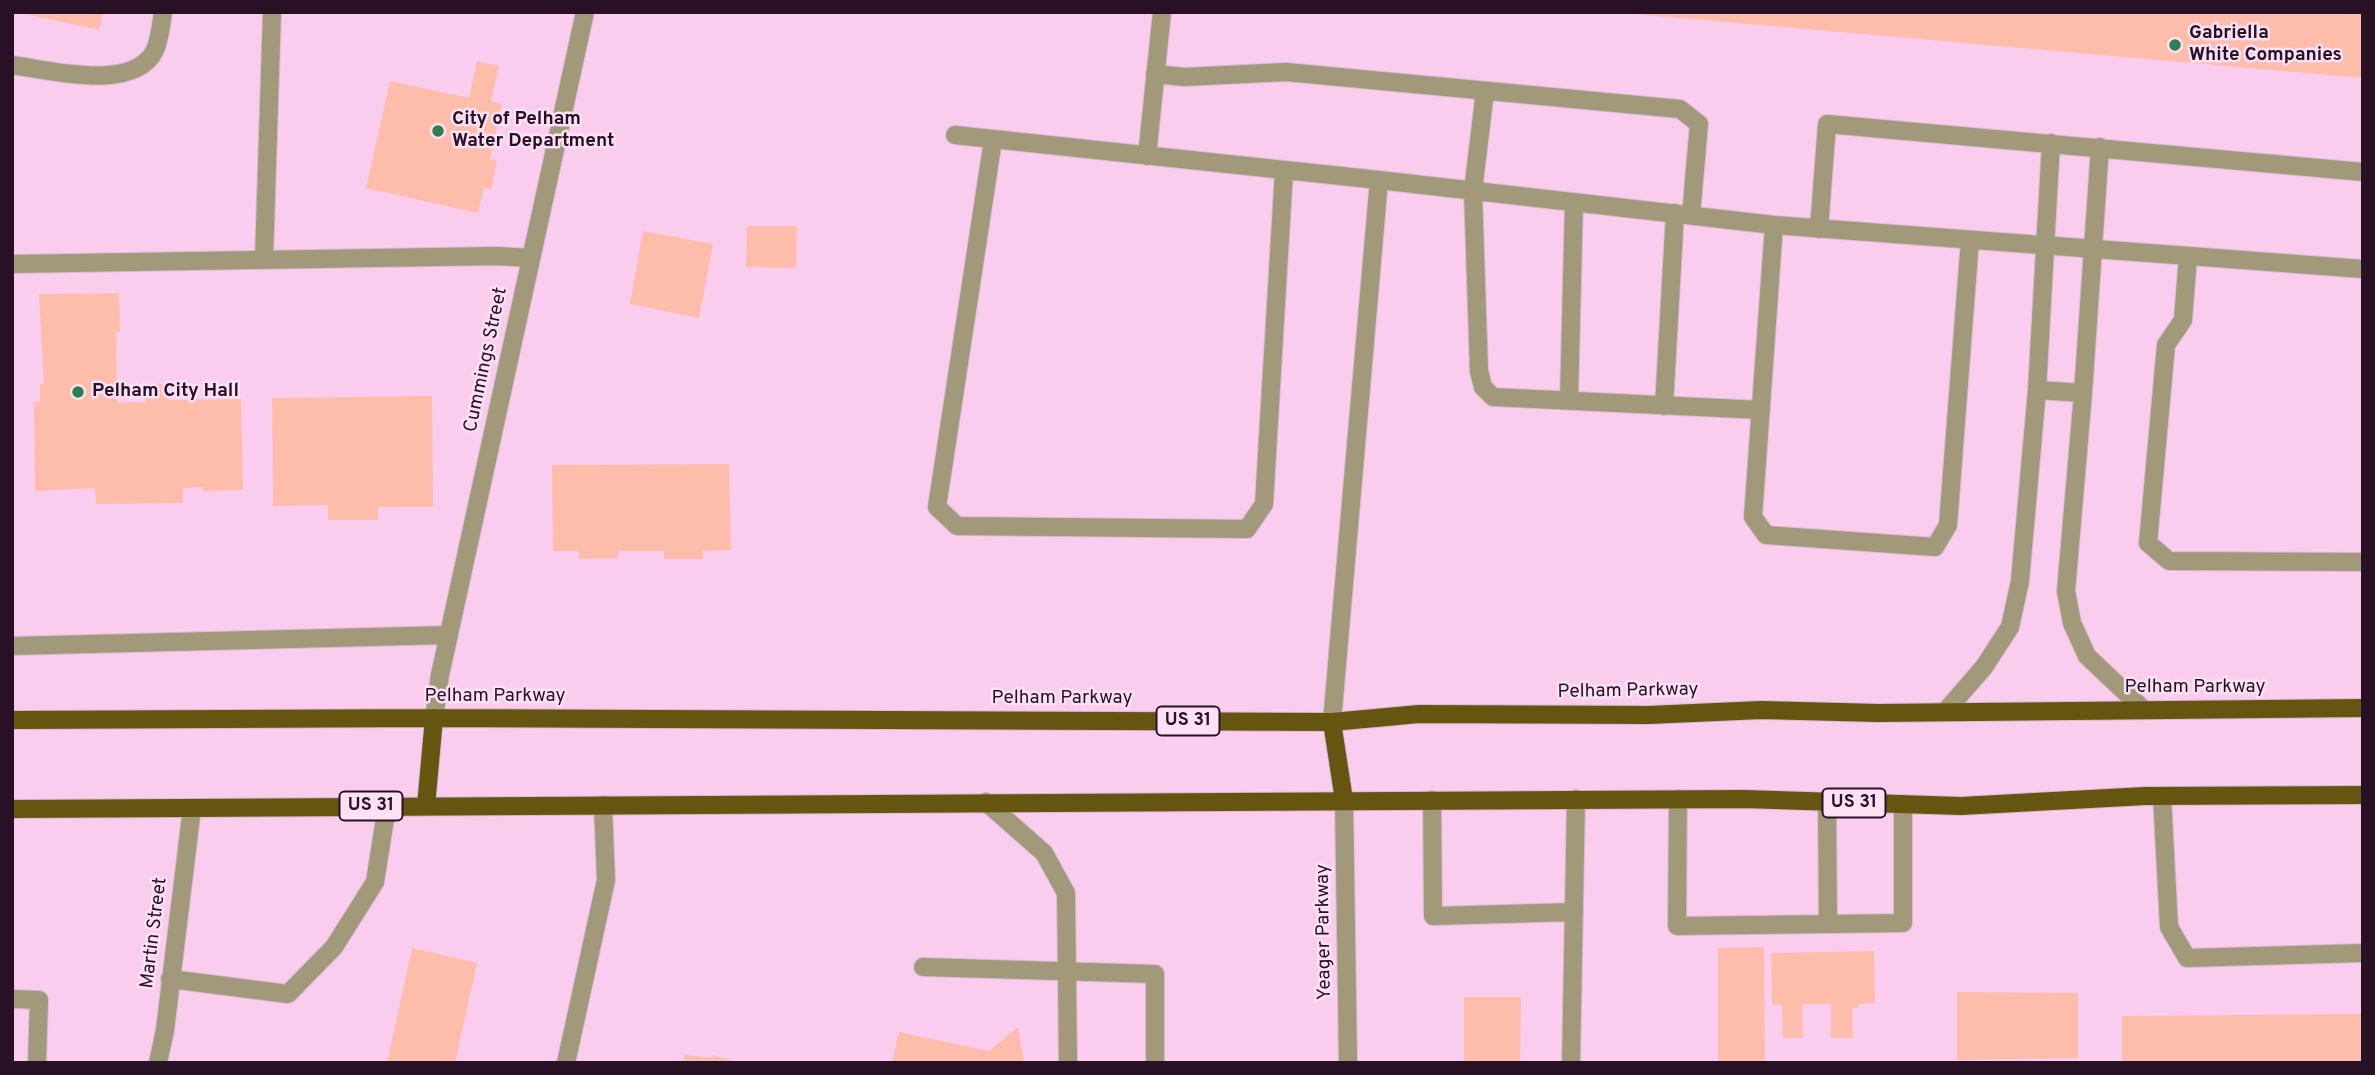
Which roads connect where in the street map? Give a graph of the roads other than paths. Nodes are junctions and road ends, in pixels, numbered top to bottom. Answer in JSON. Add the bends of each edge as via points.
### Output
{"nodes":[{"id":1,"x":163,"y":12,"type":"edge"},
{"id":2,"x":272,"y":12,"type":"edge"},
{"id":3,"x":585,"y":12,"type":"edge"},
{"id":4,"x":1162,"y":12,"type":"edge"},
{"id":5,"x":12,"y":65,"type":"edge"},
{"id":6,"x":1155,"y":74,"type":"junction"},
{"id":7,"x":1485,"y":91,"type":"junction"},
{"id":8,"x":955,"y":135,"type":"dead end"},
{"id":9,"x":993,"y":140,"type":"junction"},
{"id":10,"x":2051,"y":143,"type":"junction"},
{"id":11,"x":2100,"y":147,"type":"junction"},
{"id":12,"x":1147,"y":156,"type":"junction"},
{"id":13,"x":1283,"y":171,"type":"junction"},
{"id":14,"x":2363,"y":172,"type":"edge"},
{"id":15,"x":1379,"y":180,"type":"junction"},
{"id":16,"x":1474,"y":191,"type":"junction"},
{"id":17,"x":1574,"y":202,"type":"junction"},
{"id":18,"x":1683,"y":214,"type":"junction"},
{"id":19,"x":1774,"y":225,"type":"junction"},
{"id":20,"x":1819,"y":229,"type":"junction"},
{"id":21,"x":1970,"y":240,"type":"junction"},
{"id":22,"x":2046,"y":244,"type":"junction"},
{"id":23,"x":2093,"y":248,"type":"junction"},
{"id":24,"x":2188,"y":256,"type":"junction"},
{"id":25,"x":531,"y":258,"type":"junction"},
{"id":26,"x":264,"y":259,"type":"junction"},
{"id":27,"x":12,"y":264,"type":"edge"},
{"id":28,"x":2363,"y":269,"type":"edge"},
{"id":29,"x":2037,"y":390,"type":"junction"},
{"id":30,"x":2083,"y":393,"type":"junction"},
{"id":31,"x":1569,"y":400,"type":"junction"},
{"id":32,"x":1664,"y":406,"type":"junction"},
{"id":33,"x":1760,"y":411,"type":"junction"},
{"id":34,"x":2363,"y":562,"type":"edge"},
{"id":35,"x":449,"y":635,"type":"junction"},
{"id":36,"x":12,"y":646,"type":"edge"},
{"id":37,"x":2363,"y":708,"type":"edge"},
{"id":38,"x":2143,"y":709,"type":"junction"},
{"id":39,"x":1945,"y":712,"type":"junction"},
{"id":40,"x":434,"y":718,"type":"junction"},
{"id":41,"x":12,"y":720,"type":"edge"},
{"id":42,"x":1332,"y":722,"type":"junction"},
{"id":43,"x":2363,"y":795,"type":"edge"},
{"id":44,"x":2162,"y":796,"type":"junction"},
{"id":45,"x":1576,"y":799,"type":"junction"},
{"id":46,"x":1678,"y":799,"type":"junction"},
{"id":47,"x":1344,"y":800,"type":"junction"},
{"id":48,"x":1432,"y":800,"type":"junction"},
{"id":49,"x":986,"y":802,"type":"junction"},
{"id":50,"x":1827,"y":803,"type":"junction"},
{"id":51,"x":603,"y":804,"type":"junction"},
{"id":52,"x":1903,"y":804,"type":"junction"},
{"id":53,"x":387,"y":806,"type":"junction"},
{"id":54,"x":426,"y":806,"type":"junction"},
{"id":55,"x":192,"y":808,"type":"junction"},
{"id":56,"x":12,"y":809,"type":"edge"},
{"id":57,"x":1574,"y":912,"type":"junction"},
{"id":58,"x":1828,"y":924,"type":"junction"},
{"id":59,"x":2363,"y":953,"type":"edge"},
{"id":60,"x":923,"y":967,"type":"dead end"},
{"id":61,"x":1068,"y":971,"type":"junction"},
{"id":62,"x":170,"y":979,"type":"junction"},
{"id":63,"x":12,"y":999,"type":"edge"},
{"id":64,"x":37,"y":1063,"type":"edge"},
{"id":65,"x":158,"y":1063,"type":"edge"},
{"id":66,"x":566,"y":1063,"type":"edge"},
{"id":67,"x":1068,"y":1063,"type":"edge"},
{"id":68,"x":1155,"y":1063,"type":"edge"},
{"id":69,"x":1348,"y":1063,"type":"edge"},
{"id":70,"x":1571,"y":1063,"type":"edge"}],
"edges":[{"from":1,"to":5,"type":"street","via":[[156,49],[146,62],[125,73],[96,76]]},
{"from":2,"to":26,"type":"street"},
{"from":3,"to":25,"type":"street","name":"Cummings Street"},
{"from":4,"to":6,"type":"street"},
{"from":6,"to":7,"type":"street","via":[[1286,72]]},
{"from":6,"to":12,"type":"street"},
{"from":7,"to":16,"type":"street"},
{"from":7,"to":18,"type":"street","via":[[1680,109],[1699,124]]},
{"from":8,"to":9,"type":"street"},
{"from":9,"to":12,"type":"street"},
{"from":9,"to":13,"type":"street","via":[[937,507],[957,526],[1247,529],[1264,504]]},
{"from":10,"to":11,"type":"street"},
{"from":10,"to":20,"type":"street","via":[[1827,124]]},
{"from":10,"to":22,"type":"street"},
{"from":11,"to":14,"type":"street"},
{"from":11,"to":23,"type":"street"},
{"from":12,"to":13,"type":"street"},
{"from":13,"to":15,"type":"street"},
{"from":15,"to":16,"type":"street"},
{"from":15,"to":42,"type":"street"},
{"from":16,"to":17,"type":"street"},
{"from":16,"to":31,"type":"street","via":[[1483,387],[1493,397]]},
{"from":17,"to":18,"type":"street"},
{"from":17,"to":31,"type":"street"},
{"from":18,"to":19,"type":"street"},
{"from":18,"to":32,"type":"street"},
{"from":19,"to":20,"type":"street"},
{"from":19,"to":33,"type":"street"},
{"from":20,"to":21,"type":"street"},
{"from":21,"to":22,"type":"street"},
{"from":21,"to":33,"type":"street","via":[[1948,525],[1935,547],[1766,535],[1753,517]]},
{"from":22,"to":23,"type":"street"},
{"from":22,"to":29,"type":"street"},
{"from":23,"to":24,"type":"street"},
{"from":23,"to":30,"type":"street"},
{"from":24,"to":28,"type":"street"},
{"from":24,"to":34,"type":"street","via":[[2183,320],[2166,345],[2148,543],[2169,561]]},
{"from":25,"to":26,"type":"street"},
{"from":25,"to":35,"type":"street","name":"Cummings Street"},
{"from":26,"to":27,"type":"street"},
{"from":29,"to":30,"type":"street"},
{"from":29,"to":39,"type":"street","via":[[2020,581],[2010,626],[1984,667]]},
{"from":30,"to":38,"type":"street","via":[[2066,590],[2072,623],[2087,656]]},
{"from":31,"to":32,"type":"street"},
{"from":32,"to":33,"type":"street"},
{"from":35,"to":36,"type":"street"},
{"from":35,"to":40,"type":"street","name":"Cummings Street"},
{"from":37,"to":38,"type":"main road","name":"Pelham Parkway","number":"US 31"},
{"from":38,"to":39,"type":"main road","name":"Pelham Parkway","number":"US 31"},
{"from":39,"to":42,"type":"main road","name":"Pelham Parkway","number":"US 31","via":[[1419,714]]},
{"from":40,"to":41,"type":"main road","name":"Pelham Parkway","number":"US 31"},
{"from":40,"to":42,"type":"main road","name":"Pelham Parkway","number":"US 31"},
{"from":40,"to":54,"type":"main road"},
{"from":42,"to":47,"type":"main road"},
{"from":43,"to":44,"type":"main road","number":"US 31"},
{"from":44,"to":52,"type":"main road","number":"US 31","via":[[1961,806]]},
{"from":44,"to":59,"type":"street","via":[[2169,927],[2187,958]]},
{"from":45,"to":46,"type":"main road","number":"US 31"},
{"from":45,"to":48,"type":"main road","number":"US 31"},
{"from":45,"to":57,"type":"street"},
{"from":46,"to":50,"type":"main road","number":"US 31"},
{"from":46,"to":58,"type":"street","via":[[1677,926]]},
{"from":47,"to":48,"type":"main road","number":"US 31"},
{"from":47,"to":49,"type":"main road","number":"US 31"},
{"from":47,"to":69,"type":"street","name":"Yeager Parkway"},
{"from":48,"to":57,"type":"street","via":[[1433,916]]},
{"from":49,"to":51,"type":"main road","number":"US 31"},
{"from":49,"to":61,"type":"street","via":[[1044,853],[1066,893]]},
{"from":50,"to":52,"type":"main road","number":"US 31"},
{"from":50,"to":58,"type":"street"},
{"from":51,"to":54,"type":"main road","number":"US 31"},
{"from":51,"to":66,"type":"street","via":[[606,880]]},
{"from":52,"to":58,"type":"street","via":[[1903,923]]},
{"from":53,"to":54,"type":"main road","number":"US 31"},
{"from":53,"to":55,"type":"main road","number":"US 31"},
{"from":53,"to":62,"type":"street","via":[[375,882],[334,947],[288,994]]},
{"from":55,"to":56,"type":"main road","number":"US 31"},
{"from":55,"to":62,"type":"street","name":"Martin Street"},
{"from":57,"to":70,"type":"street"},
{"from":60,"to":61,"type":"street"},
{"from":61,"to":67,"type":"street"},
{"from":61,"to":68,"type":"street","via":[[1155,974]]},
{"from":62,"to":65,"type":"street","name":"Martin Street"},
{"from":63,"to":64,"type":"street","via":[[39,1000]]}]}
